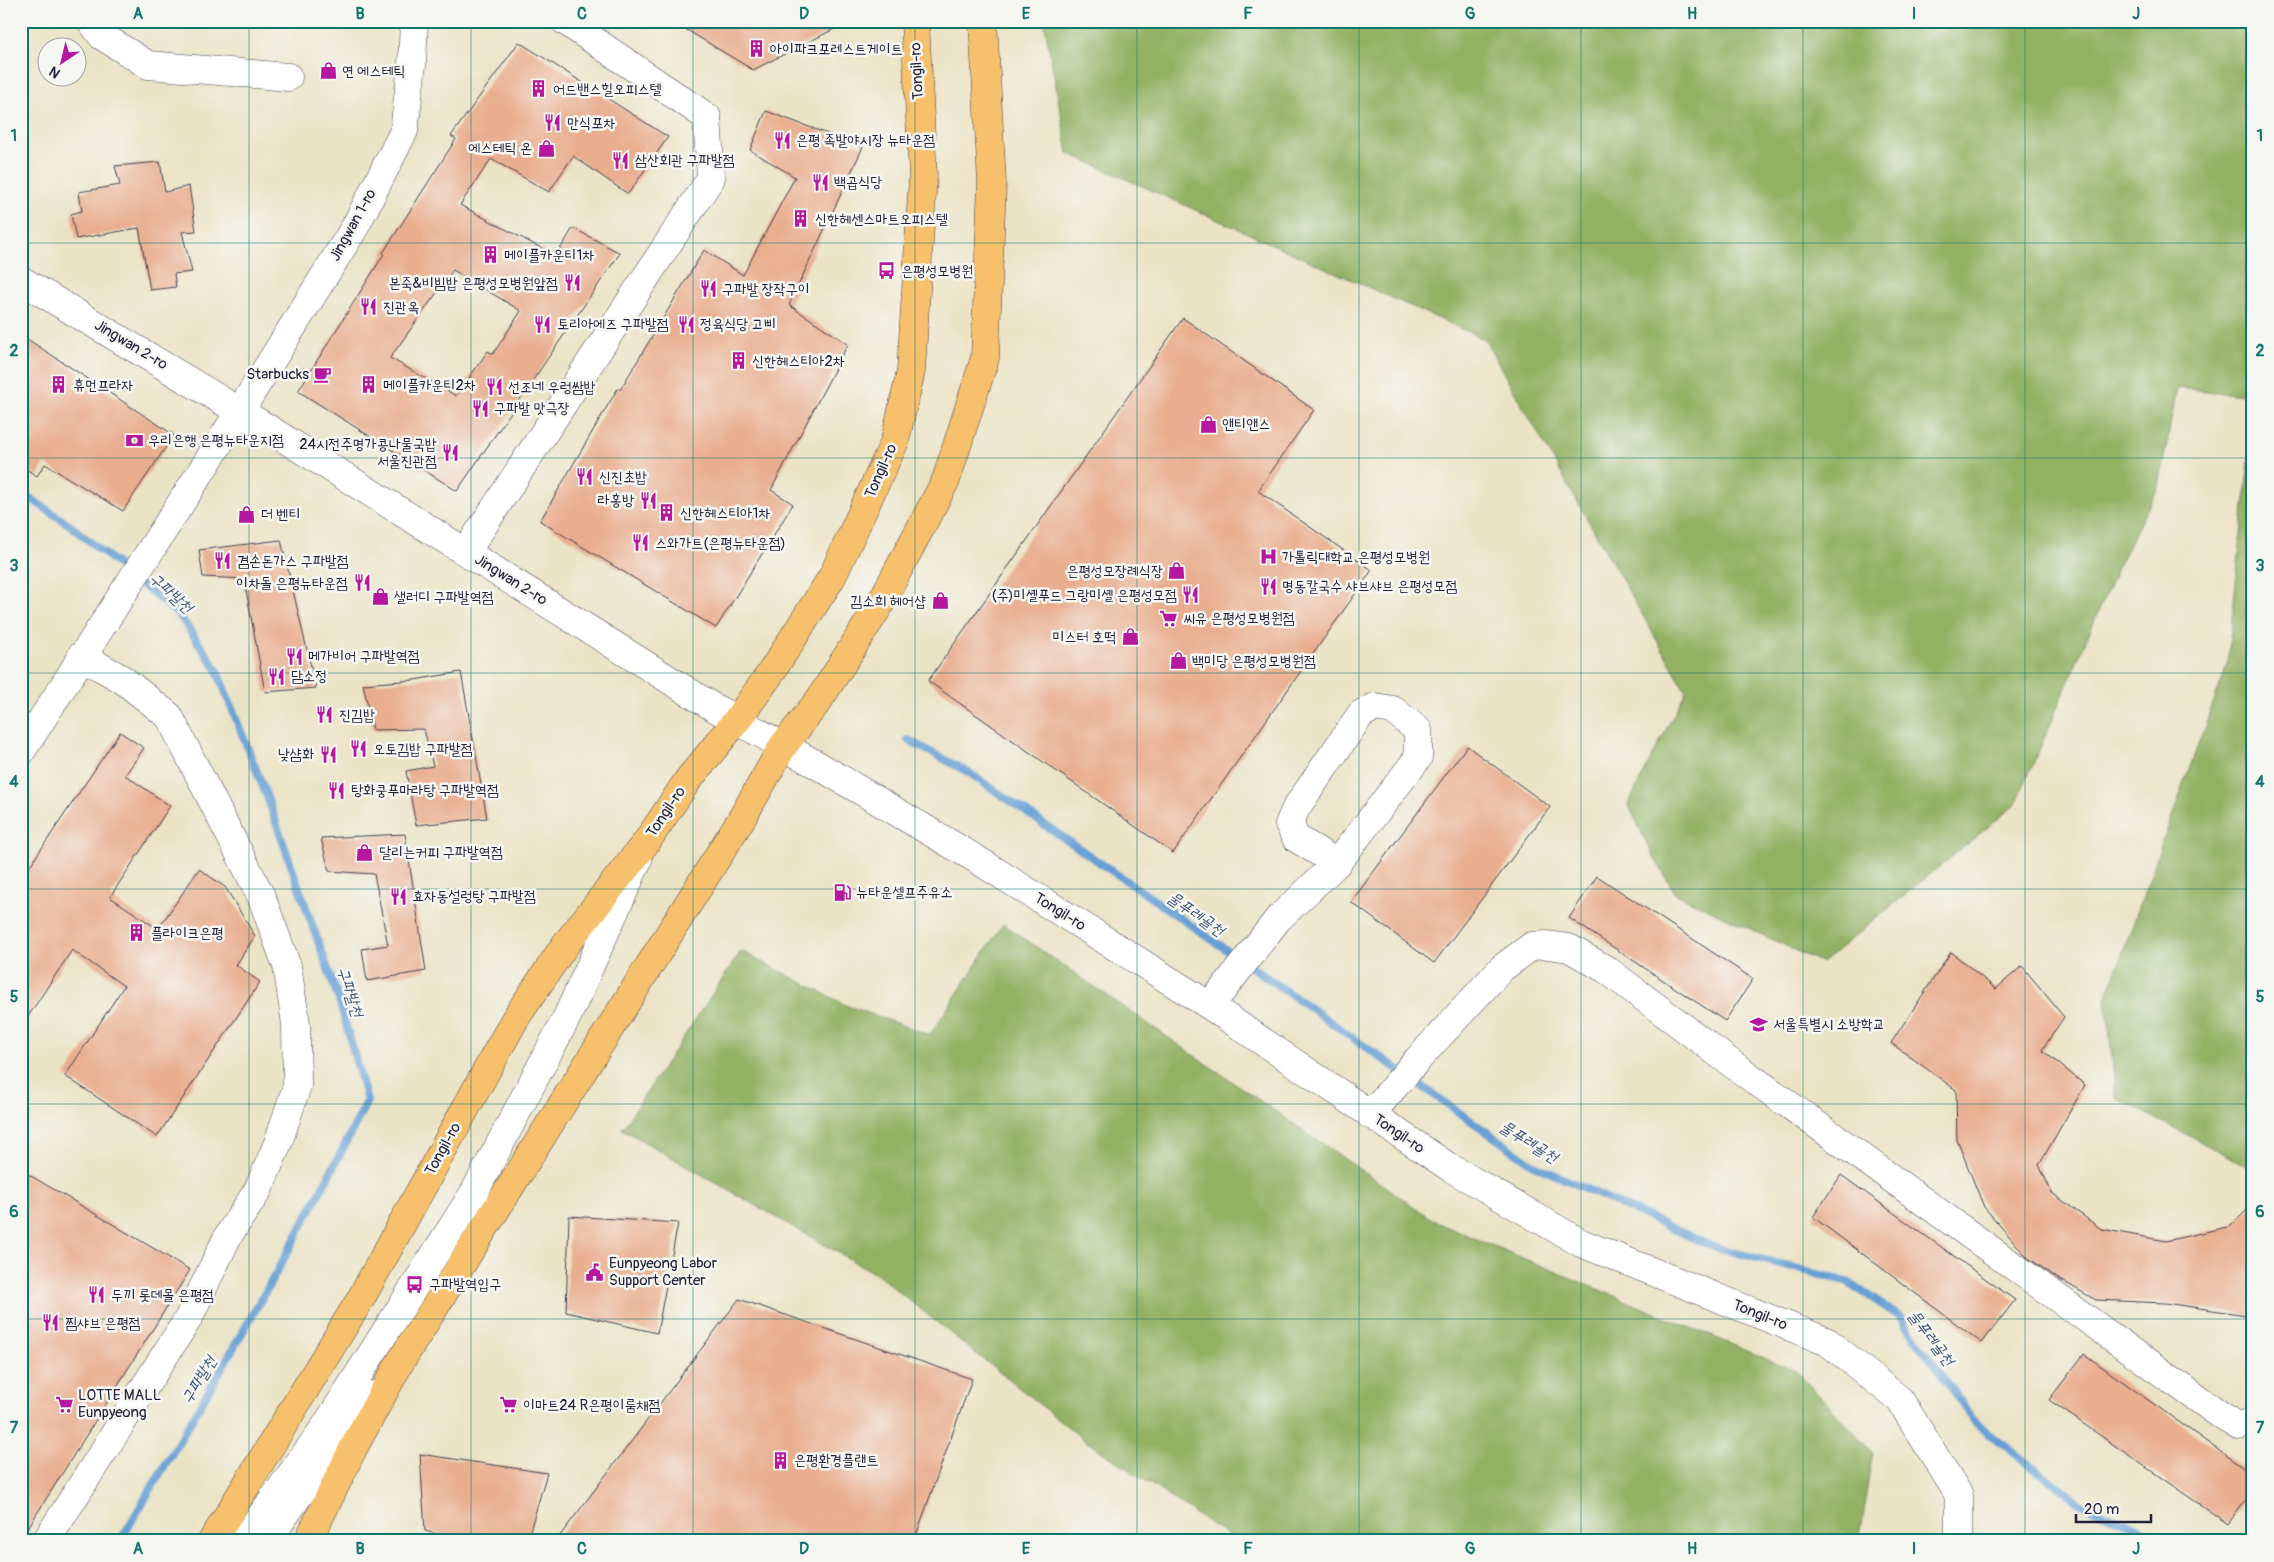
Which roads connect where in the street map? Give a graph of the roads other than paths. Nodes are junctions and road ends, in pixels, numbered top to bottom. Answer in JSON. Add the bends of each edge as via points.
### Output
{"nodes":[{"id":1,"x":91,"y":21,"type":"edge"},
{"id":2,"x":414,"y":21,"type":"edge"},
{"id":3,"x":565,"y":21,"type":"edge"},
{"id":4,"x":915,"y":21,"type":"edge"},
{"id":5,"x":983,"y":21,"type":"edge"},
{"id":6,"x":288,"y":77,"type":"dead end"},
{"id":7,"x":21,"y":280,"type":"edge"},
{"id":8,"x":240,"y":411,"type":"junction"},
{"id":9,"x":466,"y":552,"type":"junction"},
{"id":10,"x":81,"y":656,"type":"junction"},
{"id":11,"x":737,"y":720,"type":"junction"},
{"id":12,"x":783,"y":746,"type":"junction"},
{"id":13,"x":21,"y":752,"type":"edge"},
{"id":14,"x":647,"y":841,"type":"junction"},
{"id":15,"x":1337,"y":863,"type":"junction"},
{"id":16,"x":1216,"y":998,"type":"junction"},
{"id":17,"x":1370,"y":1115,"type":"junction"},
{"id":18,"x":399,"y":1364,"type":"junction"},
{"id":19,"x":2253,"y":1420,"type":"edge"},
{"id":20,"x":46,"y":1541,"type":"edge"},
{"id":21,"x":212,"y":1541,"type":"edge"},
{"id":22,"x":243,"y":1541,"type":"edge"},
{"id":23,"x":267,"y":1541,"type":"edge"},
{"id":24,"x":308,"y":1541,"type":"edge"},
{"id":25,"x":1959,"y":1541,"type":"edge"}],
"edges":[{"from":1,"to":6,"type":"street","via":[[102,36],[148,65]]},
{"from":2,"to":8,"type":"street","name":"Jingwan 1-ro","via":[[404,130],[355,227]]},
{"from":3,"to":9,"type":"street","via":[[707,117],[710,178]]},
{"from":4,"to":11,"type":"main road","name":"Tongil-ro","via":[[923,177],[911,371],[895,441],[832,577]]},
{"from":5,"to":12,"type":"main road","via":[[992,183],[985,358],[946,480],[880,606],[819,700]]},
{"from":7,"to":8,"type":"street","name":"Jingwan 2-ro"},
{"from":8,"to":9,"type":"street","name":"Jingwan 2-ro"},
{"from":8,"to":10,"type":"street"},
{"from":9,"to":11,"type":"street","name":"Jingwan 2-ro"},
{"from":10,"to":13,"type":"street"},
{"from":10,"to":20,"type":"street","via":[[122,679],[169,716],[261,896],[287,966],[296,1024],[297,1086],[258,1190],[228,1236],[188,1319]]},
{"from":11,"to":12,"type":"street","name":"Jingwan 2-ro"},
{"from":11,"to":14,"type":"main road","name":"Tongil-ro","via":[[688,780]]},
{"from":12,"to":16,"type":"street","name":"Tongil-ro"},
{"from":12,"to":18,"type":"main road","via":[[737,826]]},
{"from":14,"to":21,"type":"main road","name":"Tongil-ro","via":[[565,945],[515,1019],[360,1300]]},
{"from":14,"to":22,"type":"street","via":[[567,1017],[475,1191],[325,1428]]},
{"from":15,"to":15,"type":"street","via":[[1418,758],[1418,730],[1393,710],[1375,707],[1361,714],[1296,808],[1289,824],[1296,838]]},
{"from":15,"to":16,"type":"street","via":[[1278,919]]},
{"from":16,"to":17,"type":"street","name":"Tongil-ro"},
{"from":17,"to":19,"type":"street","via":[[1502,968],[1532,946],[1569,948],[1607,970],[2222,1416],[2238,1426]]},
{"from":17,"to":25,"type":"street","name":"Tongil-ro","via":[[1449,1167],[1580,1243],[1828,1342],[1900,1400],[1959,1495]]},
{"from":18,"to":23,"type":"street","via":[[340,1438]]},
{"from":18,"to":24,"type":"main road"}]}
